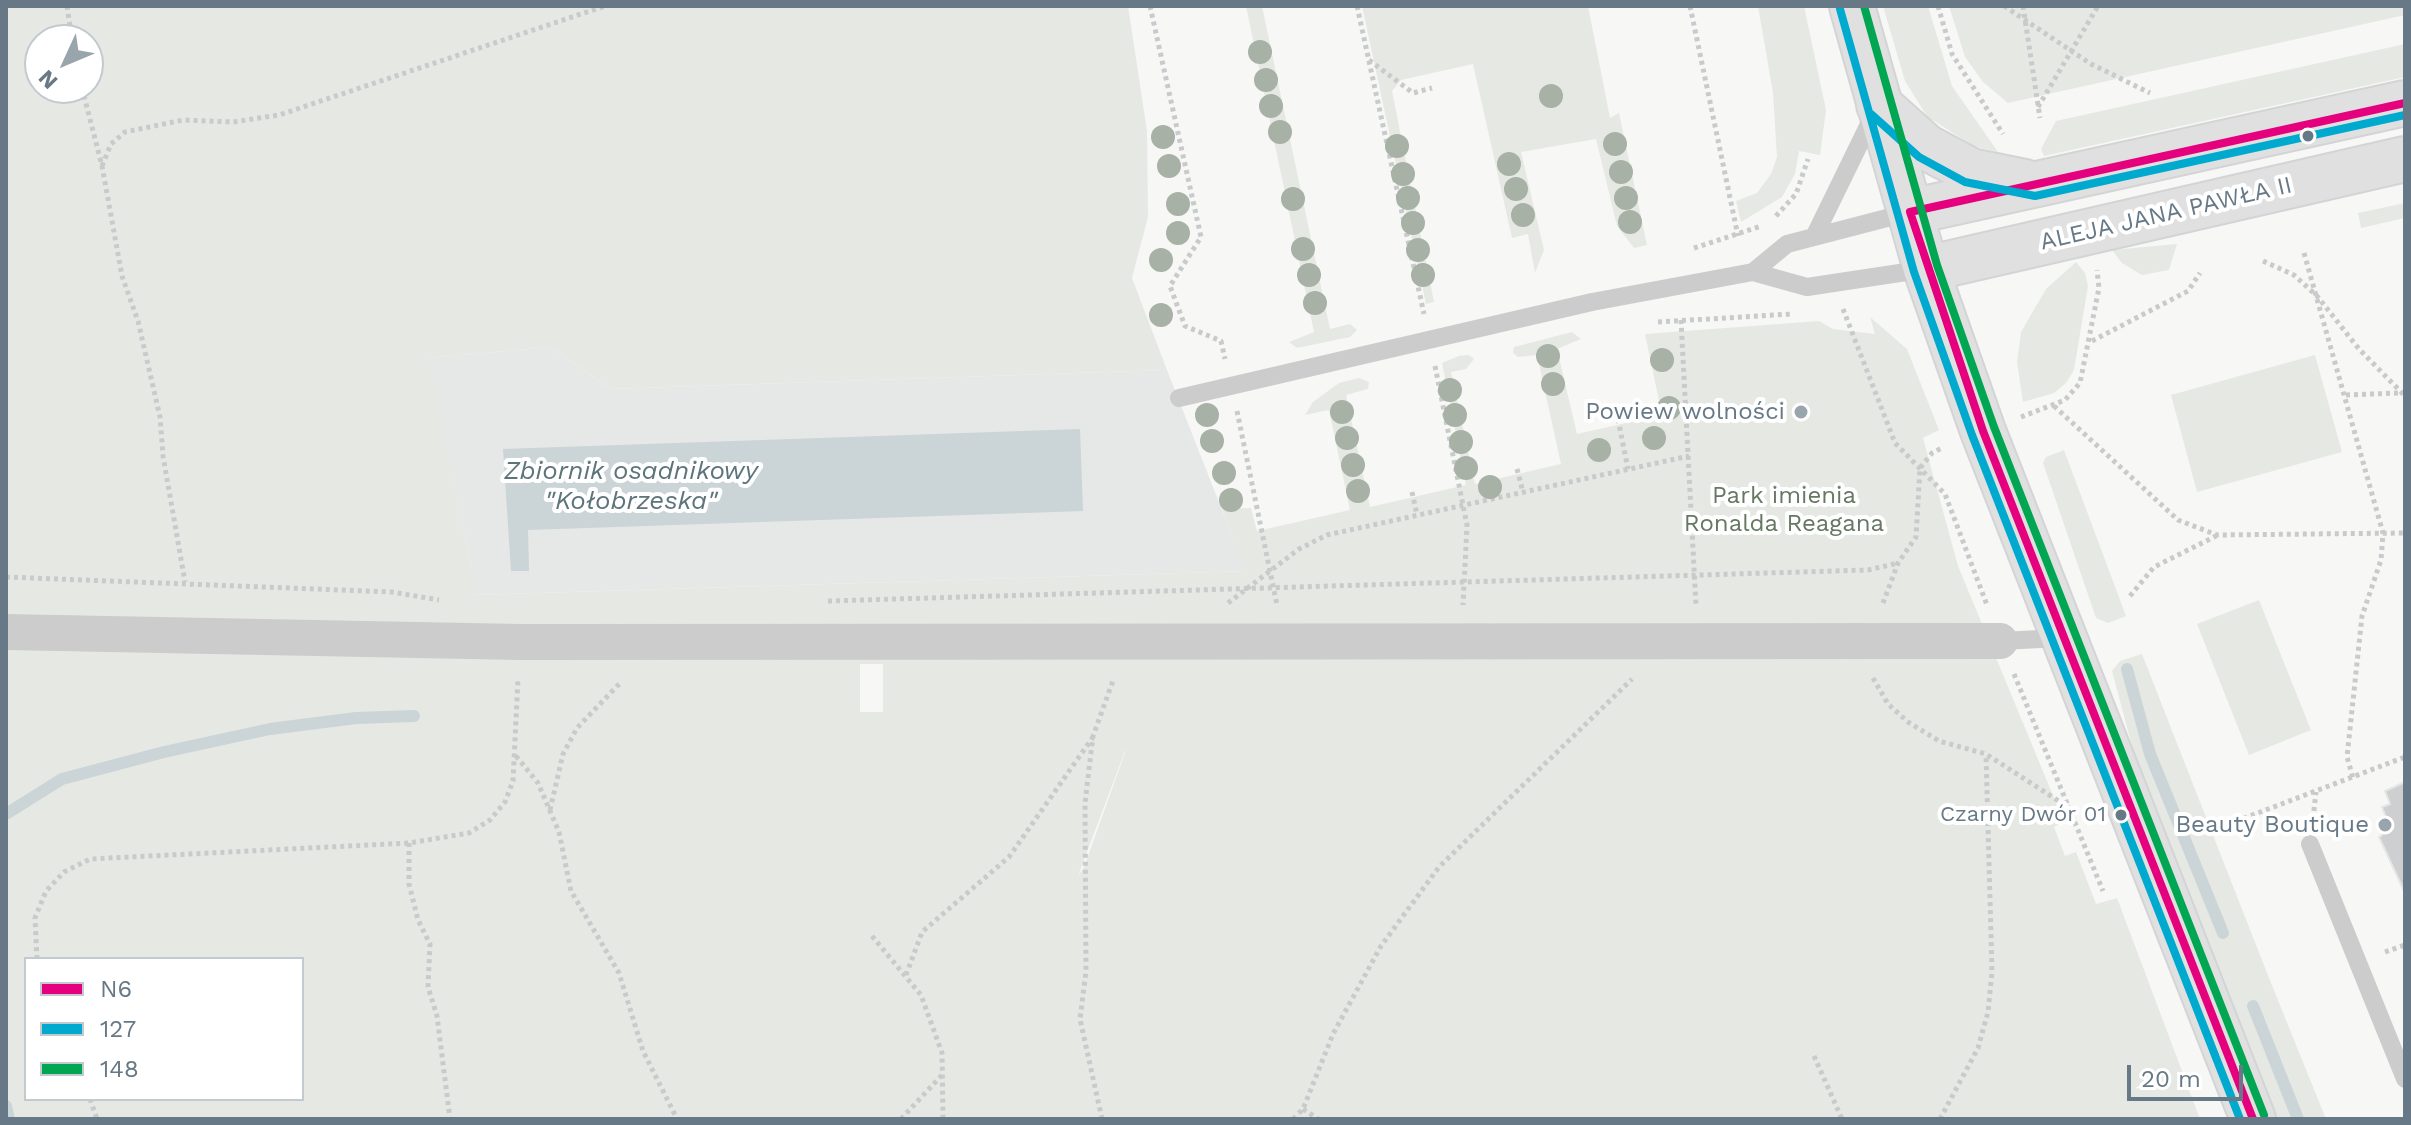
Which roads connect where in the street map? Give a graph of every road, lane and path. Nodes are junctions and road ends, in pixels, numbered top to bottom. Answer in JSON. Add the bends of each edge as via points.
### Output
{"nodes":[{"id":1,"x":605,"y":6,"type":"edge"},
{"id":2,"x":1150,"y":6,"type":"edge"},
{"id":3,"x":1690,"y":6,"type":"edge"},
{"id":4,"x":1852,"y":6,"type":"edge"},
{"id":5,"x":1938,"y":6,"type":"edge"},
{"id":6,"x":2004,"y":6,"type":"edge"},
{"id":7,"x":2023,"y":6,"type":"edge"},
{"id":8,"x":2098,"y":6,"type":"edge"},
{"id":9,"x":2025,"y":18,"type":"junction"},
{"id":10,"x":2070,"y":51,"type":"junction"},
{"id":11,"x":1368,"y":59,"type":"dead end"},
{"id":12,"x":1432,"y":88,"type":"dead end"},
{"id":13,"x":2150,"y":93,"type":"dead end"},
{"id":14,"x":2405,"y":103,"type":"edge"},
{"id":15,"x":86,"y":104,"type":"edge"},
{"id":16,"x":1879,"y":105,"type":"junction"},
{"id":17,"x":2038,"y":107,"type":"junction"},
{"id":18,"x":2040,"y":118,"type":"dead end"},
{"id":19,"x":1999,"y":127,"type":"dead end"},
{"id":20,"x":1808,"y":159,"type":"dead end"},
{"id":21,"x":2405,"y":159,"type":"edge"},
{"id":22,"x":102,"y":166,"type":"junction"},
{"id":23,"x":2035,"y":184,"type":"junction"},
{"id":24,"x":1796,"y":194,"type":"junction"},
{"id":25,"x":1910,"y":212,"type":"junction"},
{"id":26,"x":1815,"y":235,"type":"junction"},
{"id":27,"x":1738,"y":236,"type":"junction"},
{"id":28,"x":2070,"y":236,"type":"junction"},
{"id":29,"x":1694,"y":248,"type":"dead end"},
{"id":30,"x":2304,"y":253,"type":"dead end"},
{"id":31,"x":2263,"y":261,"type":"dead end"},
{"id":32,"x":1926,"y":269,"type":"junction"},
{"id":33,"x":1753,"y":272,"type":"junction"},
{"id":34,"x":2200,"y":273,"type":"dead end"},
{"id":35,"x":1834,"y":285,"type":"junction"},
{"id":36,"x":2317,"y":296,"type":"junction"},
{"id":37,"x":1844,"y":311,"type":"junction"},
{"id":38,"x":1830,"y":312,"type":"dead end"},
{"id":39,"x":1800,"y":314,"type":"dead end"},
{"id":40,"x":1681,"y":320,"type":"junction"},
{"id":41,"x":1655,"y":322,"type":"dead end"},
{"id":42,"x":2091,"y":342,"type":"junction"},
{"id":43,"x":1231,"y":386,"type":"junction"},
{"id":44,"x":2404,"y":394,"type":"edge"},
{"id":45,"x":2346,"y":395,"type":"junction"},
{"id":46,"x":1179,"y":398,"type":"dead end"},
{"id":47,"x":2053,"y":405,"type":"junction"},
{"id":48,"x":2027,"y":415,"type":"dead end"},
{"id":49,"x":1618,"y":419,"type":"dead end"},
{"id":50,"x":1954,"y":443,"type":"dead end"},
{"id":51,"x":1689,"y":456,"type":"junction"},
{"id":52,"x":1920,"y":468,"type":"junction"},
{"id":53,"x":1517,"y":469,"type":"dead end"},
{"id":54,"x":1628,"y":469,"type":"junction"},
{"id":55,"x":1412,"y":492,"type":"dead end"},
{"id":56,"x":1523,"y":492,"type":"junction"},
{"id":57,"x":1417,"y":515,"type":"junction"},
{"id":58,"x":2383,"y":533,"type":"junction"},
{"id":59,"x":2405,"y":533,"type":"edge"},
{"id":60,"x":2217,"y":535,"type":"junction"},
{"id":61,"x":1270,"y":572,"type":"junction"},
{"id":62,"x":1695,"y":575,"type":"junction"},
{"id":63,"x":6,"y":577,"type":"edge"},
{"id":64,"x":185,"y":582,"type":"junction"},
{"id":65,"x":1245,"y":589,"type":"junction"},
{"id":66,"x":1274,"y":589,"type":"junction"},
{"id":67,"x":2130,"y":596,"type":"dead end"},
{"id":68,"x":818,"y":601,"type":"dead end"},
{"id":69,"x":452,"y":602,"type":"dead end"},
{"id":70,"x":6,"y":632,"type":"edge"},
{"id":71,"x":2062,"y":638,"type":"junction"},
{"id":72,"x":1285,"y":641,"type":"junction"},
{"id":73,"x":2000,"y":641,"type":"joint"},
{"id":74,"x":520,"y":642,"type":"junction"},
{"id":75,"x":1125,"y":642,"type":"junction"},
{"id":76,"x":1179,"y":642,"type":"junction"},
{"id":77,"x":1683,"y":643,"type":"junction"},
{"id":78,"x":1869,"y":643,"type":"junction"},
{"id":79,"x":623,"y":680,"type":"dead end"},
{"id":80,"x":1093,"y":736,"type":"junction"},
{"id":81,"x":1986,"y":754,"type":"junction"},
{"id":82,"x":516,"y":755,"type":"junction"},
{"id":83,"x":2405,"y":757,"type":"edge"},
{"id":84,"x":2353,"y":778,"type":"junction"},
{"id":85,"x":2071,"y":809,"type":"dead end"},
{"id":86,"x":550,"y":810,"type":"junction"},
{"id":87,"x":2221,"y":827,"type":"dead end"},
{"id":88,"x":409,"y":843,"type":"junction"},
{"id":89,"x":2310,"y":844,"type":"dead end"},
{"id":90,"x":872,"y":936,"type":"dead end"},
{"id":91,"x":37,"y":957,"type":"edge"},
{"id":92,"x":906,"y":975,"type":"junction"},
{"id":93,"x":1814,"y":1056,"type":"dead end"},
{"id":94,"x":943,"y":1074,"type":"junction"},
{"id":95,"x":2405,"y":1079,"type":"edge"},
{"id":96,"x":1303,"y":1109,"type":"junction"},
{"id":97,"x":450,"y":1119,"type":"edge"},
{"id":98,"x":677,"y":1119,"type":"edge"},
{"id":99,"x":901,"y":1119,"type":"edge"},
{"id":100,"x":943,"y":1119,"type":"edge"},
{"id":101,"x":1102,"y":1119,"type":"edge"},
{"id":102,"x":1293,"y":1119,"type":"edge"},
{"id":103,"x":1318,"y":1119,"type":"edge"},
{"id":104,"x":1842,"y":1119,"type":"edge"},
{"id":105,"x":1940,"y":1119,"type":"edge"},
{"id":106,"x":2253,"y":1119,"type":"edge"}],
"edges":[{"from":1,"to":22,"type":"path","via":[[279,115],[233,122],[183,120],[125,132],[111,144]]},
{"from":2,"to":43,"type":"path","via":[[1201,237],[1170,286],[1185,326],[1221,341]]},
{"from":3,"to":27,"type":"path"},
{"from":4,"to":16,"type":"main road"},
{"from":5,"to":19,"type":"path","via":[[1952,54]]},
{"from":6,"to":9,"type":"path"},
{"from":7,"to":9,"type":"path"},
{"from":8,"to":10,"type":"path"},
{"from":9,"to":10,"type":"path"},
{"from":9,"to":17,"type":"path"},
{"from":10,"to":13,"type":"path"},
{"from":10,"to":17,"type":"path"},
{"from":11,"to":12,"type":"path","via":[[1413,93]]},
{"from":14,"to":23,"type":"main road"},
{"from":15,"to":22,"type":"path"},
{"from":16,"to":23,"type":"main road","via":[[1926,147],[1971,171]]},
{"from":16,"to":25,"type":"main road"},
{"from":16,"to":26,"type":"lane"},
{"from":17,"to":18,"type":"path"},
{"from":20,"to":24,"type":"path"},
{"from":21,"to":28,"type":"main road","name":"ALEJA JANA PAWŁA II"},
{"from":22,"to":64,"type":"path","via":[[122,276],[160,417]]},
{"from":23,"to":25,"type":"main road"},
{"from":24,"to":26,"type":"path"},
{"from":24,"to":27,"type":"path","via":[[1775,217]]},
{"from":25,"to":26,"type":"lane"},
{"from":25,"to":32,"type":"main road"},
{"from":26,"to":33,"type":"lane","via":[[1787,244]]},
{"from":27,"to":29,"type":"path"},
{"from":28,"to":32,"type":"main road","name":"ALEJA JANA PAWŁA II"},
{"from":28,"to":42,"type":"path","via":[[2097,271]]},
{"from":30,"to":36,"type":"path"},
{"from":31,"to":36,"type":"path","via":[[2294,275]]},
{"from":32,"to":35,"type":"lane"},
{"from":32,"to":71,"type":"main road"},
{"from":33,"to":35,"type":"lane","via":[[1807,287]]},
{"from":33,"to":43,"type":"lane","via":[[1592,302]]},
{"from":34,"to":42,"type":"path","via":[[2188,291]]},
{"from":35,"to":37,"type":"path"},
{"from":36,"to":44,"type":"path"},
{"from":36,"to":45,"type":"path"},
{"from":37,"to":38,"type":"path"},
{"from":37,"to":52,"type":"path","via":[[1895,443]]},
{"from":39,"to":40,"type":"path"},
{"from":40,"to":41,"type":"path"},
{"from":40,"to":51,"type":"path"},
{"from":42,"to":47,"type":"path","via":[[2074,394]]},
{"from":43,"to":46,"type":"lane"},
{"from":43,"to":61,"type":"path"},
{"from":44,"to":45,"type":"path"},
{"from":45,"to":58,"type":"path"},
{"from":47,"to":48,"type":"path"},
{"from":47,"to":60,"type":"path","via":[[2178,520]]},
{"from":49,"to":54,"type":"path"},
{"from":50,"to":52,"type":"path","via":[[1932,453]]},
{"from":51,"to":54,"type":"path"},
{"from":51,"to":62,"type":"path"},
{"from":52,"to":62,"type":"path","via":[[1916,537],[1898,563],[1868,570]]},
{"from":53,"to":56,"type":"path"},
{"from":54,"to":56,"type":"path"},
{"from":55,"to":57,"type":"path"},
{"from":56,"to":57,"type":"path"},
{"from":57,"to":61,"type":"path","via":[[1313,541]]},
{"from":58,"to":59,"type":"path"},
{"from":58,"to":60,"type":"path"},
{"from":58,"to":84,"type":"path","via":[[2381,560],[2362,616],[2347,757]]},
{"from":60,"to":67,"type":"path","via":[[2154,567]]},
{"from":61,"to":65,"type":"path"},
{"from":61,"to":66,"type":"path"},
{"from":62,"to":66,"type":"path"},
{"from":62,"to":77,"type":"path"},
{"from":63,"to":64,"type":"path"},
{"from":64,"to":69,"type":"path","via":[[392,592]]},
{"from":65,"to":66,"type":"path"},
{"from":65,"to":68,"type":"path"},
{"from":65,"to":76,"type":"path"},
{"from":66,"to":72,"type":"path"},
{"from":70,"to":74,"type":"street"},
{"from":71,"to":73,"type":"lane"},
{"from":71,"to":106,"type":"main road"},
{"from":72,"to":76,"type":"street"},
{"from":72,"to":77,"type":"street"},
{"from":73,"to":78,"type":"street"},
{"from":74,"to":75,"type":"street"},
{"from":74,"to":82,"type":"path"},
{"from":75,"to":76,"type":"street"},
{"from":75,"to":80,"type":"path"},
{"from":77,"to":78,"type":"street"},
{"from":77,"to":96,"type":"path","via":[[1439,867],[1381,946],[1333,1034]]},
{"from":78,"to":81,"type":"path","via":[[1873,680],[1888,704],[1939,741]]},
{"from":79,"to":86,"type":"path","via":[[570,741]]},
{"from":80,"to":92,"type":"path","via":[[1009,857],[922,932]]},
{"from":80,"to":101,"type":"path","via":[[1085,803],[1086,971],[1080,1019]]},
{"from":81,"to":85,"type":"path"},
{"from":81,"to":105,"type":"path","via":[[1992,972],[1988,1012],[1978,1048]]},
{"from":82,"to":86,"type":"path"},
{"from":82,"to":88,"type":"path","via":[[509,792],[490,820],[469,833]]},
{"from":83,"to":84,"type":"path"},
{"from":84,"to":87,"type":"path"},
{"from":86,"to":98,"type":"path","via":[[571,891],[619,973],[643,1051]]},
{"from":88,"to":91,"type":"path","via":[[90,859],[64,872],[46,891],[35,918]]},
{"from":88,"to":97,"type":"path","via":[[409,884],[430,944],[428,987],[437,1016]]},
{"from":89,"to":95,"type":"lane"},
{"from":90,"to":92,"type":"path"},
{"from":92,"to":94,"type":"path","via":[[921,995],[942,1053]]},
{"from":93,"to":104,"type":"path"},
{"from":94,"to":99,"type":"path"},
{"from":94,"to":100,"type":"path"},
{"from":96,"to":102,"type":"path"},
{"from":96,"to":103,"type":"path"}]}
